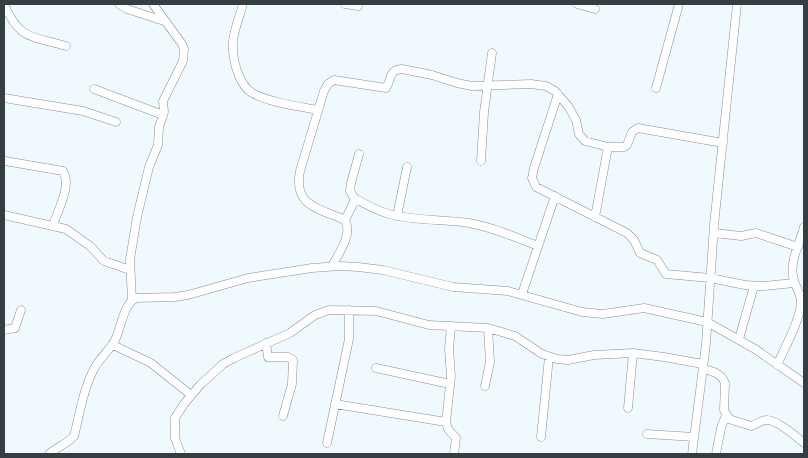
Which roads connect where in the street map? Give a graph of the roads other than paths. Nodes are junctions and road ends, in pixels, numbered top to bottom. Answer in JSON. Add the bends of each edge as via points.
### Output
{"nodes":[{"id":1,"x":4,"y":4,"type":"edge"},
{"id":2,"x":119,"y":4,"type":"edge"},
{"id":3,"x":153,"y":4,"type":"edge"},
{"id":4,"x":243,"y":4,"type":"edge"},
{"id":5,"x":345,"y":4,"type":"edge"},
{"id":6,"x":577,"y":4,"type":"edge"},
{"id":7,"x":679,"y":4,"type":"edge"},
{"id":8,"x":737,"y":4,"type":"edge"},
{"id":9,"x":358,"y":6,"type":"dead end"},
{"id":10,"x":595,"y":10,"type":"dead end"},
{"id":11,"x":164,"y":20,"type":"junction"},
{"id":12,"x":66,"y":46,"type":"dead end"},
{"id":13,"x":492,"y":54,"type":"dead end"},
{"id":14,"x":488,"y":86,"type":"junction"},
{"id":15,"x":656,"y":88,"type":"dead end"},
{"id":16,"x":94,"y":89,"type":"dead end"},
{"id":17,"x":558,"y":94,"type":"junction"},
{"id":18,"x":4,"y":98,"type":"edge"},
{"id":19,"x":318,"y":110,"type":"junction"},
{"id":20,"x":163,"y":115,"type":"junction"},
{"id":21,"x":116,"y":122,"type":"dead end"},
{"id":22,"x":723,"y":142,"type":"junction"},
{"id":23,"x":608,"y":147,"type":"junction"},
{"id":24,"x":359,"y":154,"type":"dead end"},
{"id":25,"x":481,"y":160,"type":"dead end"},
{"id":26,"x":5,"y":161,"type":"dead end"},
{"id":27,"x":407,"y":167,"type":"dead end"},
{"id":28,"x":555,"y":196,"type":"junction"},
{"id":29,"x":354,"y":198,"type":"junction"},
{"id":30,"x":4,"y":215,"type":"edge"},
{"id":31,"x":397,"y":216,"type":"junction"},
{"id":32,"x":595,"y":217,"type":"junction"},
{"id":33,"x":345,"y":220,"type":"junction"},
{"id":34,"x":53,"y":225,"type":"junction"},
{"id":35,"x":804,"y":227,"type":"edge"},
{"id":36,"x":714,"y":233,"type":"junction"},
{"id":37,"x":538,"y":246,"type":"junction"},
{"id":38,"x":798,"y":247,"type":"junction"},
{"id":39,"x":332,"y":266,"type":"junction"},
{"id":40,"x":130,"y":270,"type":"junction"},
{"id":41,"x":710,"y":278,"type":"junction"},
{"id":42,"x":794,"y":283,"type":"junction"},
{"id":43,"x":754,"y":286,"type":"junction"},
{"id":44,"x":522,"y":294,"type":"junction"},
{"id":45,"x":132,"y":300,"type":"junction"},
{"id":46,"x":21,"y":310,"type":"dead end"},
{"id":47,"x":349,"y":310,"type":"junction"},
{"id":48,"x":707,"y":322,"type":"junction"},
{"id":49,"x":451,"y":326,"type":"junction"},
{"id":50,"x":488,"y":328,"type":"junction"},
{"id":51,"x":4,"y":330,"type":"edge"},
{"id":52,"x":739,"y":339,"type":"junction"},
{"id":53,"x":266,"y":343,"type":"junction"},
{"id":54,"x":112,"y":345,"type":"junction"},
{"id":55,"x":632,"y":353,"type":"junction"},
{"id":56,"x":549,"y":357,"type":"junction"},
{"id":57,"x":777,"y":365,"type":"junction"},
{"id":58,"x":703,"y":367,"type":"junction"},
{"id":59,"x":376,"y":368,"type":"dead end"},
{"id":60,"x":804,"y":383,"type":"edge"},
{"id":61,"x":450,"y":384,"type":"junction"},
{"id":62,"x":485,"y":386,"type":"dead end"},
{"id":63,"x":191,"y":395,"type":"junction"},
{"id":64,"x":335,"y":404,"type":"junction"},
{"id":65,"x":628,"y":408,"type":"dead end"},
{"id":66,"x":726,"y":415,"type":"junction"},
{"id":67,"x":283,"y":416,"type":"dead end"},
{"id":68,"x":446,"y":422,"type":"junction"},
{"id":69,"x":647,"y":434,"type":"dead end"},
{"id":70,"x":541,"y":437,"type":"dead end"},
{"id":71,"x":694,"y":437,"type":"junction"},
{"id":72,"x":327,"y":443,"type":"dead end"},
{"id":73,"x":804,"y":443,"type":"edge"},
{"id":74,"x":49,"y":454,"type":"edge"},
{"id":75,"x":181,"y":454,"type":"edge"},
{"id":76,"x":454,"y":454,"type":"edge"},
{"id":77,"x":692,"y":454,"type":"edge"},
{"id":78,"x":716,"y":454,"type":"edge"}],
"edges":[{"from":1,"to":12,"type":"street","via":[[20,31]]},
{"from":2,"to":11,"type":"street"},
{"from":3,"to":11,"type":"street"},
{"from":4,"to":19,"type":"street","via":[[233,40],[241,82],[260,96]]},
{"from":5,"to":9,"type":"street"},
{"from":6,"to":10,"type":"street"},
{"from":7,"to":15,"type":"street"},
{"from":8,"to":22,"type":"street"},
{"from":11,"to":20,"type":"street","via":[[182,44],[185,55],[163,101]]},
{"from":13,"to":14,"type":"street"},
{"from":14,"to":17,"type":"street","via":[[538,84]]},
{"from":14,"to":19,"type":"street","via":[[464,85],[432,75],[397,70],[390,75],[386,88],[334,80],[324,91]]},
{"from":14,"to":25,"type":"street"},
{"from":16,"to":20,"type":"street"},
{"from":17,"to":23,"type":"street","via":[[574,115],[582,138]]},
{"from":17,"to":28,"type":"street","via":[[532,178],[536,187]]},
{"from":18,"to":21,"type":"street","via":[[83,111]]},
{"from":19,"to":33,"type":"street","via":[[298,184],[304,200]]},
{"from":20,"to":40,"type":"street","via":[[158,146],[149,167],[137,217]]},
{"from":22,"to":23,"type":"street","via":[[638,128],[632,132],[624,148]]},
{"from":22,"to":36,"type":"street"},
{"from":23,"to":32,"type":"street"},
{"from":24,"to":29,"type":"street","via":[[350,183]]},
{"from":26,"to":34,"type":"street","via":[[63,171],[66,183]]},
{"from":27,"to":31,"type":"street"},
{"from":28,"to":32,"type":"street"},
{"from":28,"to":37,"type":"street"},
{"from":29,"to":31,"type":"street"},
{"from":29,"to":33,"type":"street"},
{"from":30,"to":34,"type":"street"},
{"from":31,"to":37,"type":"street","via":[[469,223]]},
{"from":32,"to":41,"type":"street","via":[[632,236],[640,253],[657,260],[666,274]]},
{"from":33,"to":39,"type":"street","via":[[347,233]]},
{"from":34,"to":40,"type":"street","via":[[73,232],[104,261]]},
{"from":35,"to":38,"type":"street"},
{"from":36,"to":38,"type":"street","via":[[741,236],[756,233]]},
{"from":36,"to":41,"type":"street"},
{"from":37,"to":44,"type":"street"},
{"from":38,"to":42,"type":"street","via":[[792,272]]},
{"from":39,"to":44,"type":"street","via":[[383,270],[453,287]]},
{"from":39,"to":45,"type":"street","via":[[248,278],[174,298]]},
{"from":40,"to":45,"type":"street"},
{"from":41,"to":43,"type":"street"},
{"from":41,"to":48,"type":"street"},
{"from":42,"to":43,"type":"street"},
{"from":42,"to":57,"type":"street","via":[[800,293],[801,305]]},
{"from":43,"to":52,"type":"street"},
{"from":44,"to":48,"type":"street","via":[[582,312],[603,314],[644,308]]},
{"from":45,"to":54,"type":"street"},
{"from":46,"to":51,"type":"street","via":[[15,328]]},
{"from":47,"to":49,"type":"street"},
{"from":47,"to":53,"type":"street","via":[[322,311],[290,333]]},
{"from":47,"to":64,"type":"street","via":[[349,339]]},
{"from":48,"to":52,"type":"street"},
{"from":48,"to":58,"type":"street"},
{"from":49,"to":50,"type":"street"},
{"from":49,"to":61,"type":"street"},
{"from":50,"to":56,"type":"street","via":[[516,336]]},
{"from":50,"to":62,"type":"street","via":[[490,362]]},
{"from":52,"to":57,"type":"street"},
{"from":53,"to":63,"type":"street","via":[[223,364]]},
{"from":53,"to":67,"type":"street","via":[[268,357],[293,360],[291,390]]},
{"from":54,"to":63,"type":"street","via":[[152,363]]},
{"from":54,"to":74,"type":"street","via":[[90,376],[74,436]]},
{"from":55,"to":56,"type":"street","via":[[568,360]]},
{"from":55,"to":58,"type":"street"},
{"from":55,"to":65,"type":"street"},
{"from":56,"to":70,"type":"street"},
{"from":57,"to":60,"type":"street"},
{"from":58,"to":66,"type":"street","via":[[723,378]]},
{"from":58,"to":71,"type":"street"},
{"from":59,"to":61,"type":"street"},
{"from":61,"to":68,"type":"street"},
{"from":63,"to":75,"type":"street","via":[[176,418],[174,428]]},
{"from":64,"to":68,"type":"street"},
{"from":64,"to":72,"type":"street"},
{"from":66,"to":73,"type":"street","via":[[732,421],[751,426],[769,420]]},
{"from":66,"to":78,"type":"street"},
{"from":68,"to":76,"type":"street","via":[[456,438]]},
{"from":69,"to":71,"type":"street"},
{"from":71,"to":77,"type":"street"}]}
